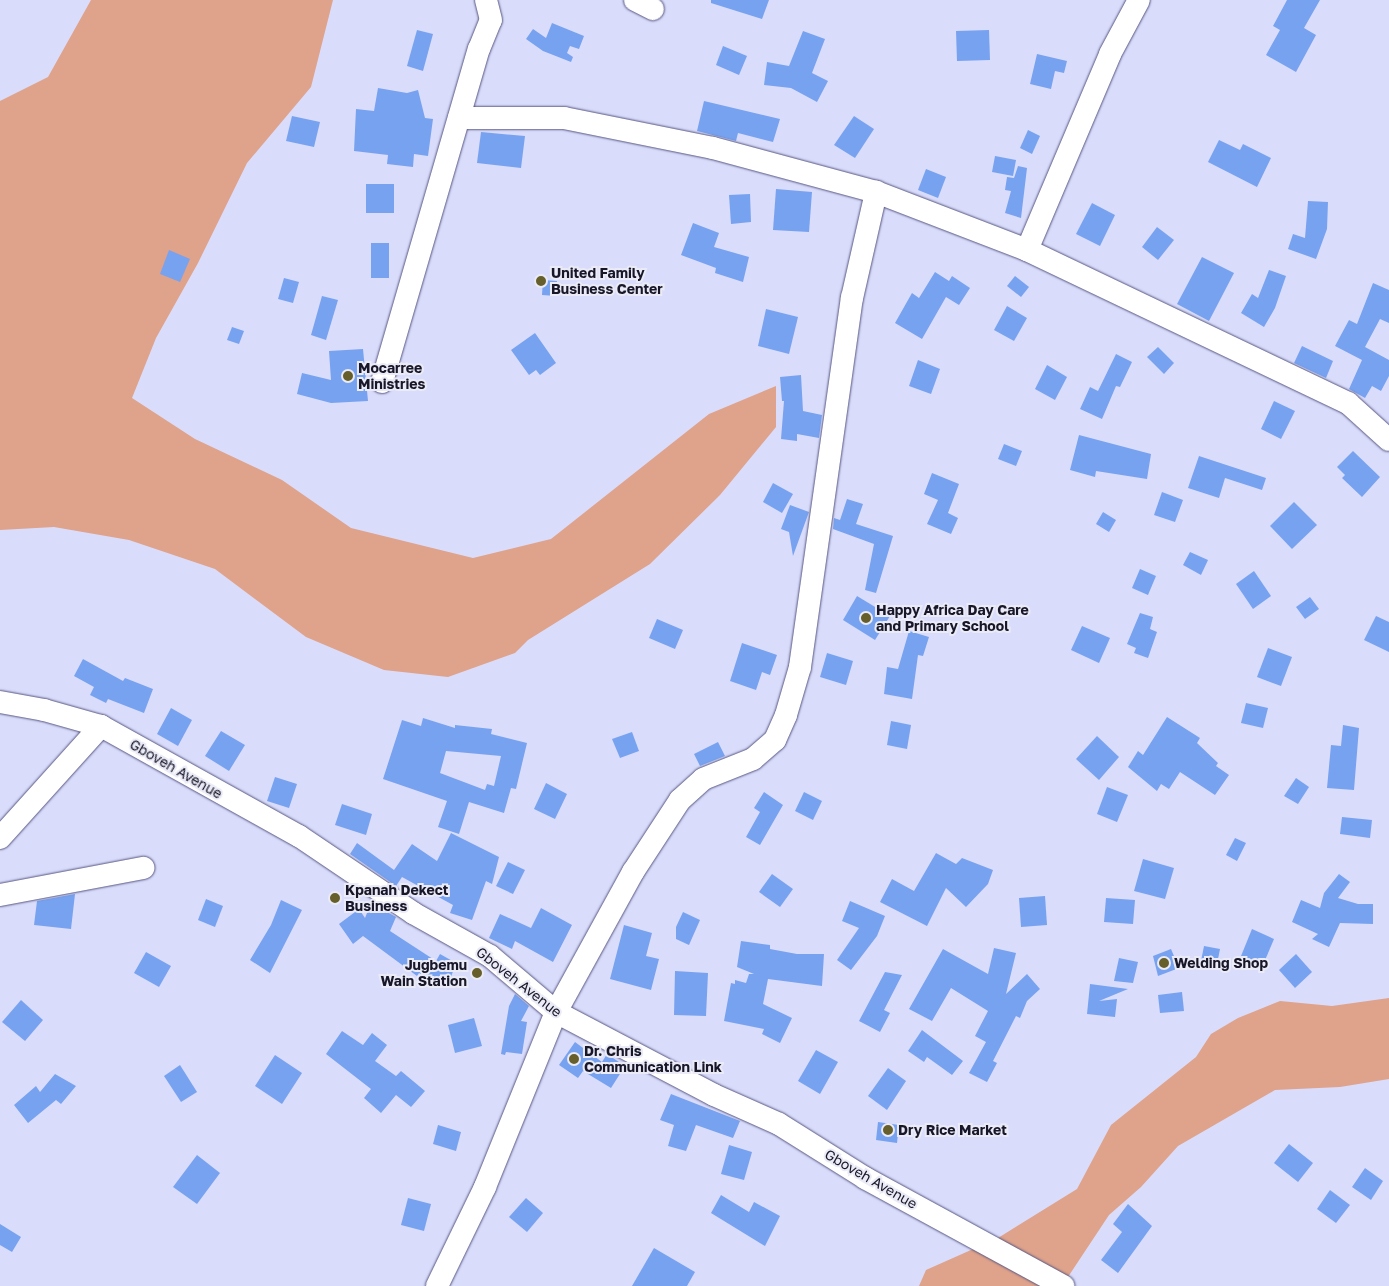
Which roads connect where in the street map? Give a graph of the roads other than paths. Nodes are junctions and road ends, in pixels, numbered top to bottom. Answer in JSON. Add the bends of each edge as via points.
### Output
{"nodes":[{"id":1,"x":486,"y":0,"type":"edge"},
{"id":2,"x":1138,"y":0,"type":"edge"},
{"id":3,"x":459,"y":118,"type":"junction"},
{"id":4,"x":876,"y":192,"type":"junction"},
{"id":5,"x":1027,"y":250,"type":"junction"},
{"id":6,"x":382,"y":382,"type":"dead end"},
{"id":7,"x":1389,"y":440,"type":"edge"},
{"id":8,"x":0,"y":702,"type":"edge"},
{"id":9,"x":101,"y":726,"type":"junction"},
{"id":10,"x":0,"y":838,"type":"edge"},
{"id":11,"x":143,"y":868,"type":"dead end"},
{"id":12,"x":0,"y":895,"type":"edge"},
{"id":13,"x":556,"y":1012,"type":"junction"},
{"id":14,"x":437,"y":1286,"type":"edge"},
{"id":15,"x":1063,"y":1286,"type":"edge"}],
"edges":[{"from":1,"to":3,"type":"street","via":[[492,20],[479,49]]},
{"from":2,"to":5,"type":"street","via":[[1110,54]]},
{"from":3,"to":4,"type":"street","via":[[564,118],[713,148]]},
{"from":3,"to":6,"type":"street"},
{"from":4,"to":5,"type":"street"},
{"from":4,"to":13,"type":"street","via":[[852,298],[826,506],[800,667],[786,716],[775,740],[753,759],[703,779],[680,800],[633,872]]},
{"from":5,"to":7,"type":"street","via":[[1348,403]]},
{"from":8,"to":9,"type":"street","name":"Gboveh Avenue"},
{"from":9,"to":10,"type":"street"},
{"from":9,"to":13,"type":"street","name":"Gboveh Avenue","via":[[299,836],[413,912],[490,956]]},
{"from":11,"to":12,"type":"street"},
{"from":13,"to":14,"type":"street","via":[[485,1187]]},
{"from":13,"to":15,"type":"street","name":"Gboveh Avenue","via":[[706,1090],[780,1124],[866,1178]]}]}
